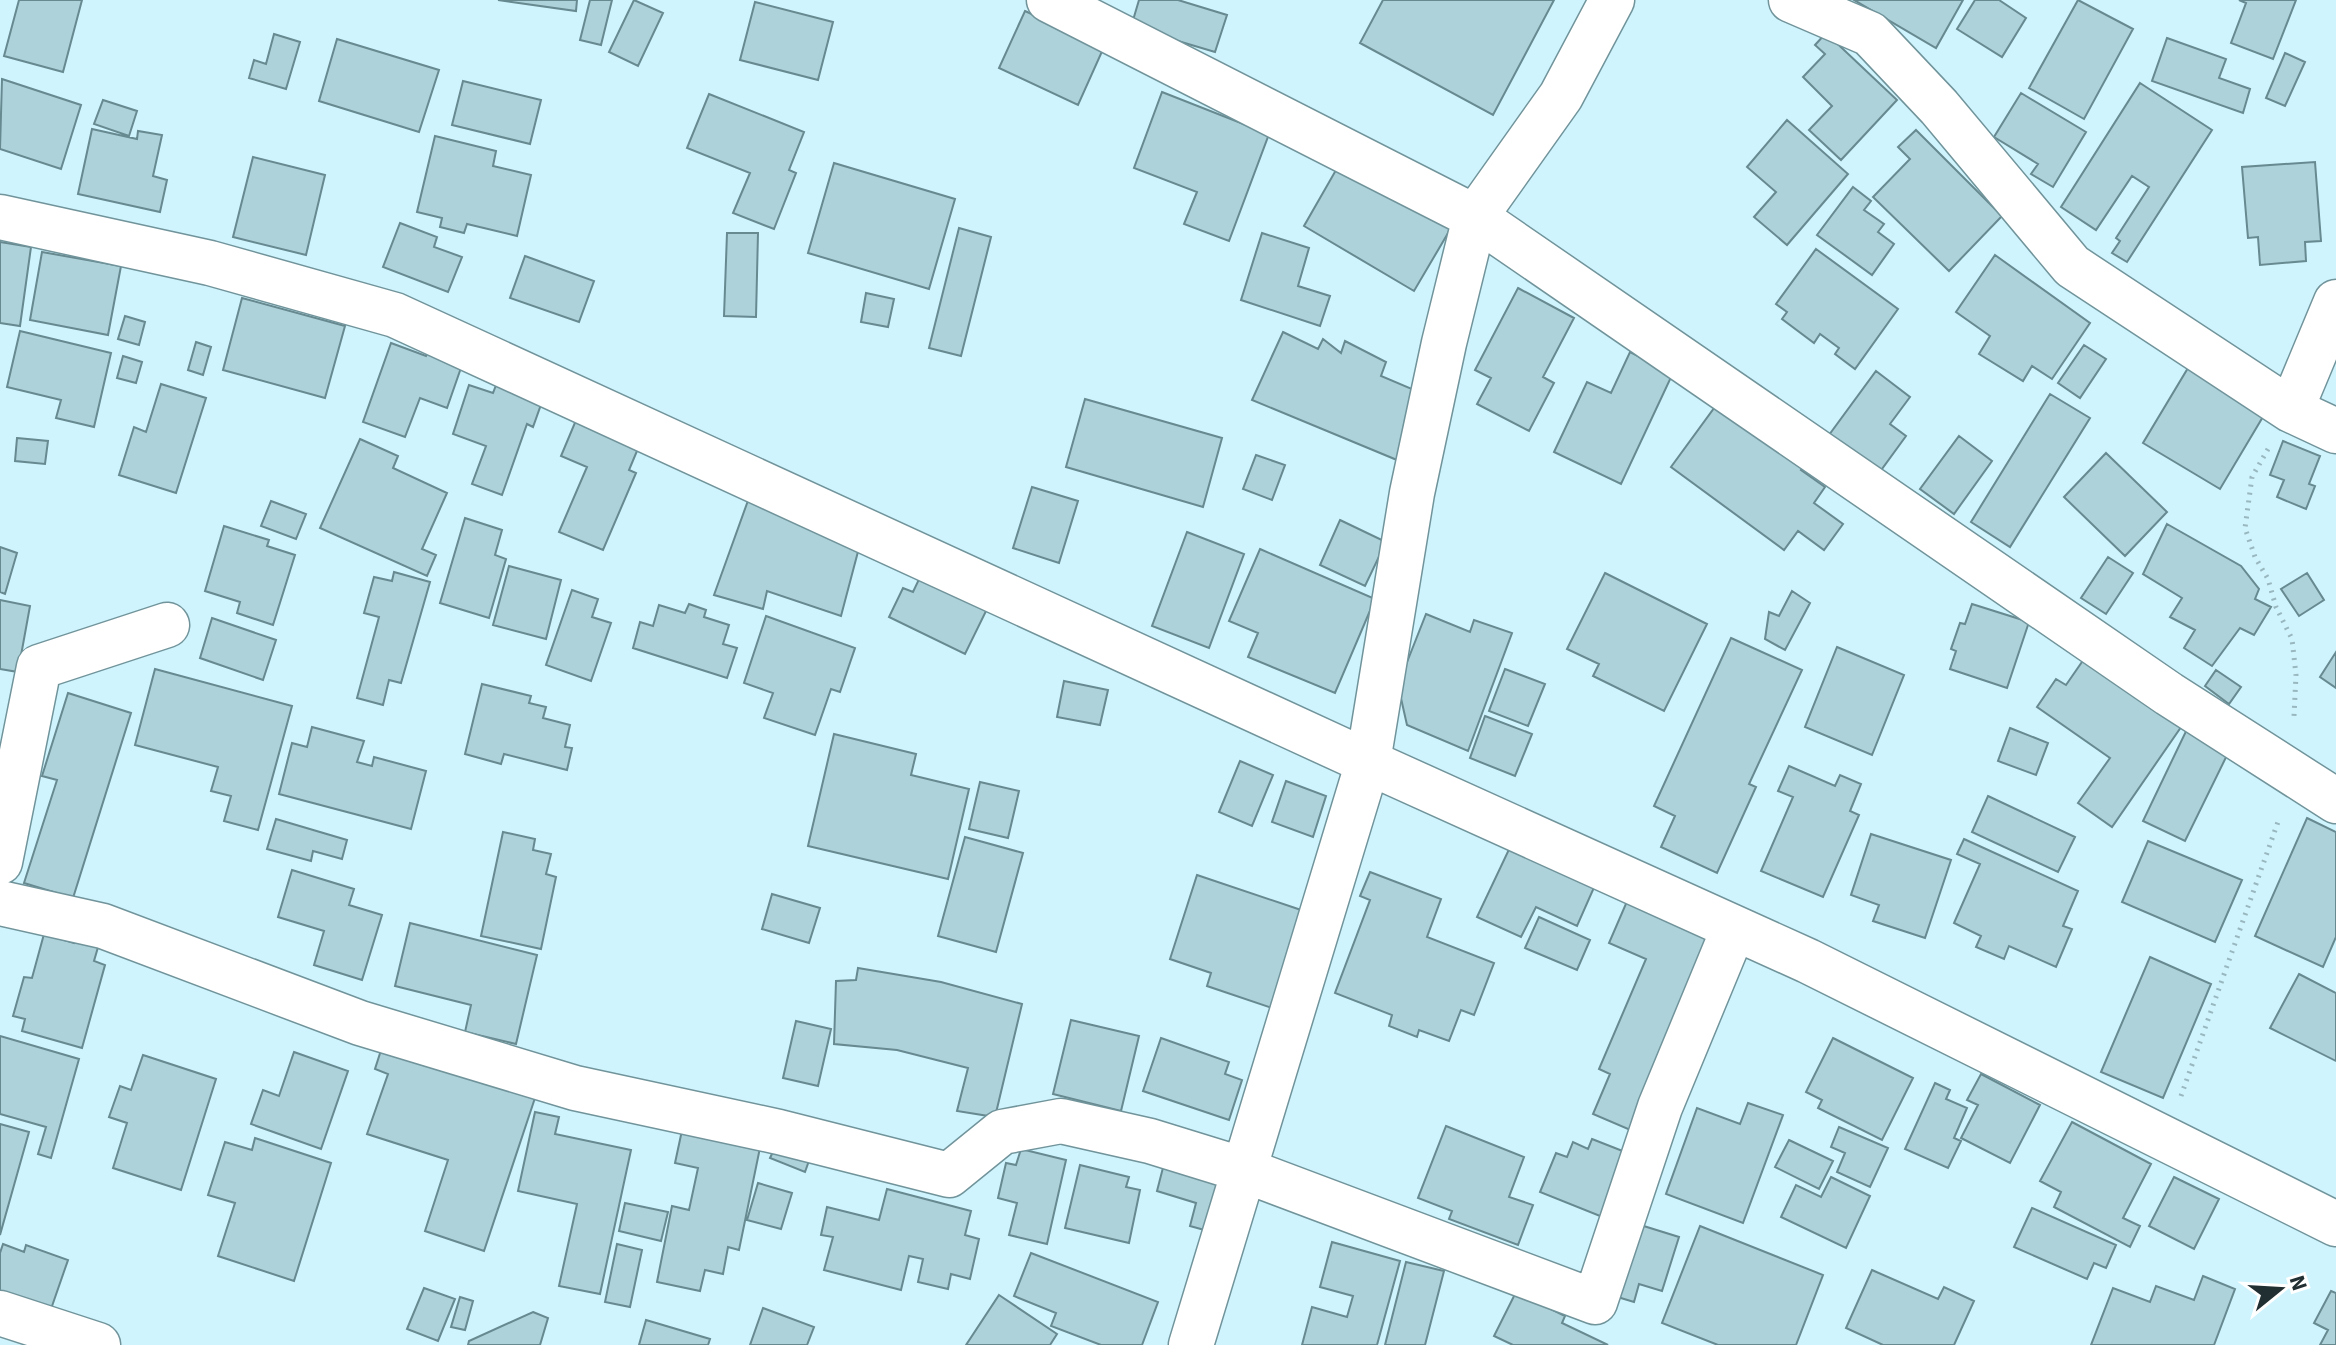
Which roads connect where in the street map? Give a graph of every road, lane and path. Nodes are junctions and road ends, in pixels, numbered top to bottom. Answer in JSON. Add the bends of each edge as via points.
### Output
{"nodes":[{"id":1,"x":1049,"y":0,"type":"edge"},
{"id":2,"x":1612,"y":0,"type":"edge"},
{"id":3,"x":1791,"y":0,"type":"edge"},
{"id":4,"x":0,"y":217,"type":"edge"},
{"id":5,"x":1475,"y":217,"type":"junction"},
{"id":6,"x":2336,"y":302,"type":"edge"},
{"id":7,"x":2291,"y":410,"type":"junction"},
{"id":8,"x":2336,"y":431,"type":"edge"},
{"id":9,"x":167,"y":625,"type":"dead end"},
{"id":10,"x":1368,"y":762,"type":"junction"},
{"id":11,"x":2336,"y":801,"type":"edge"},
{"id":12,"x":0,"y":862,"type":"edge"},
{"id":13,"x":0,"y":903,"type":"edge"},
{"id":14,"x":1734,"y":928,"type":"junction"},
{"id":15,"x":1244,"y":1170,"type":"junction"},
{"id":16,"x":2336,"y":1224,"type":"edge"},
{"id":17,"x":0,"y":1313,"type":"edge"},
{"id":18,"x":98,"y":1345,"type":"edge"},
{"id":19,"x":1191,"y":1345,"type":"edge"}],
"edges":[{"from":1,"to":5,"type":"street"},
{"from":2,"to":5,"type":"street","via":[[1561,96]]},
{"from":3,"to":7,"type":"street","via":[[1870,34],[1939,107],[2072,266]]},
{"from":4,"to":10,"type":"street","via":[[210,263],[395,315]]},
{"from":5,"to":10,"type":"street","via":[[1412,493]]},
{"from":5,"to":11,"type":"street","via":[[2169,694]]},
{"from":6,"to":7,"type":"street"},
{"from":7,"to":8,"type":"street"},
{"from":9,"to":12,"type":"street","via":[[39,667]]},
{"from":10,"to":14,"type":"street"},
{"from":10,"to":15,"type":"street"},
{"from":13,"to":15,"type":"street","via":[[103,926],[360,1023],[575,1088],[949,1175],[1002,1132],[1061,1121]]},
{"from":14,"to":15,"type":"street","via":[[1660,1107],[1595,1302]]},
{"from":14,"to":16,"type":"street"},
{"from":15,"to":19,"type":"street"},
{"from":17,"to":18,"type":"street"}]}
